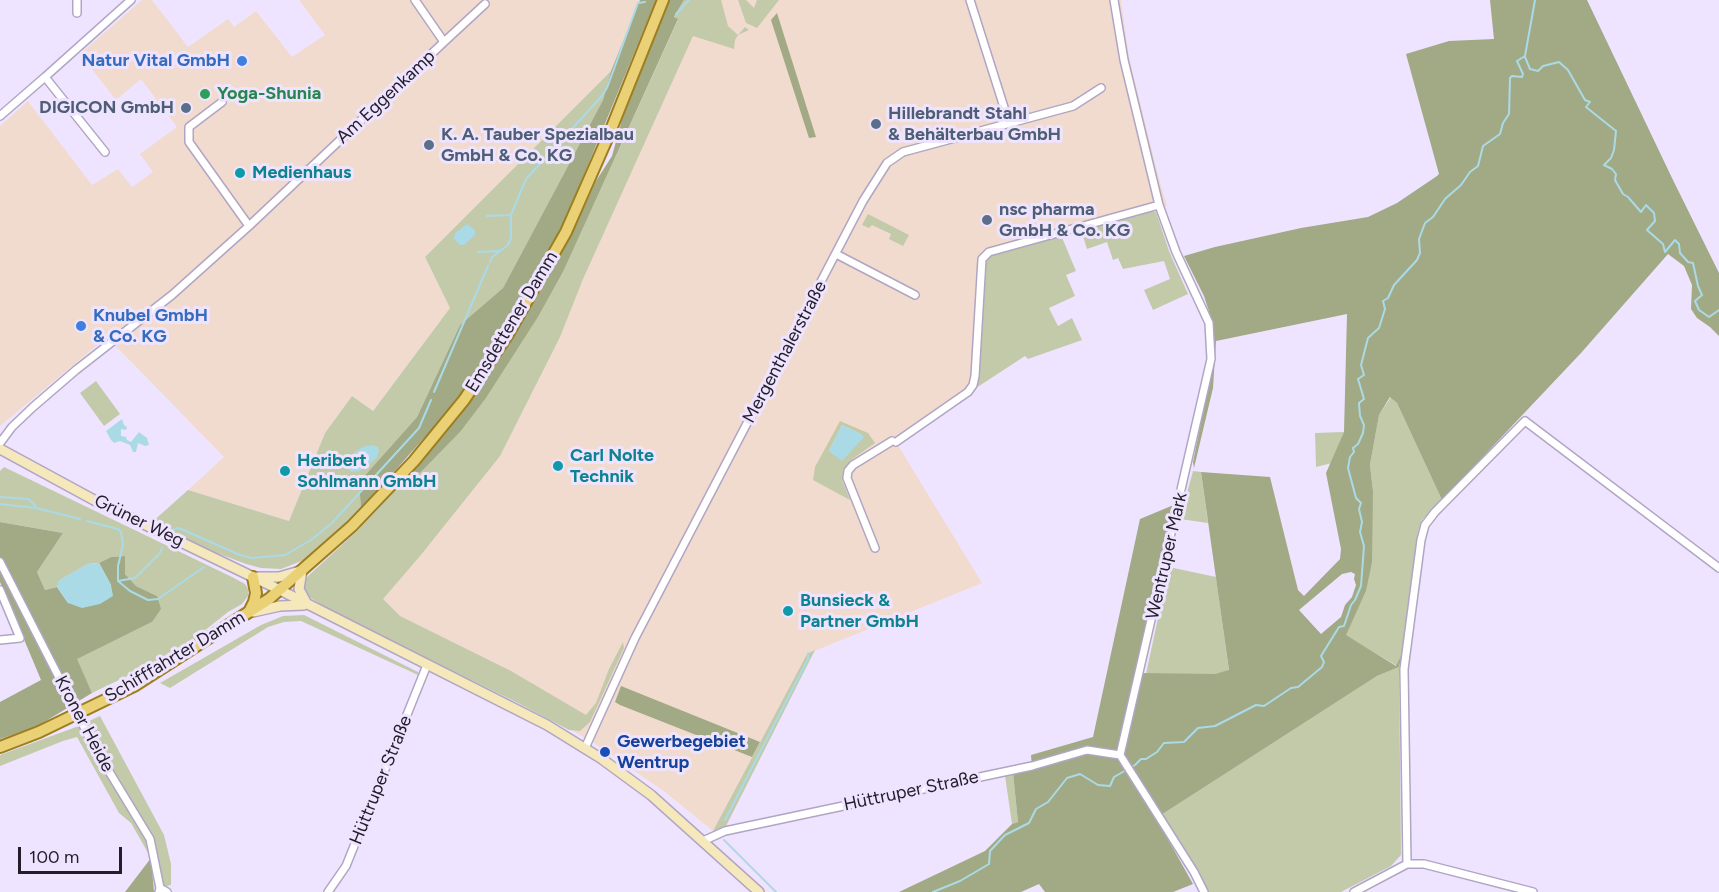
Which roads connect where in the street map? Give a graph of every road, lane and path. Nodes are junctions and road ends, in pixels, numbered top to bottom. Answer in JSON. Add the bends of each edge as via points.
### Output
{"nodes":[{"id":1,"x":77,"y":0,"type":"edge"},
{"id":2,"x":131,"y":0,"type":"edge"},
{"id":3,"x":415,"y":0,"type":"edge"},
{"id":4,"x":663,"y":0,"type":"edge"},
{"id":5,"x":970,"y":0,"type":"edge"},
{"id":6,"x":1114,"y":0,"type":"edge"},
{"id":7,"x":485,"y":4,"type":"dead end"},
{"id":8,"x":77,"y":13,"type":"dead end"},
{"id":9,"x":444,"y":42,"type":"junction"},
{"id":10,"x":45,"y":77,"type":"junction"},
{"id":11,"x":1101,"y":88,"type":"dead end"},
{"id":12,"x":222,"y":102,"type":"dead end"},
{"id":13,"x":0,"y":117,"type":"edge"},
{"id":14,"x":1008,"y":123,"type":"junction"},
{"id":15,"x":105,"y":152,"type":"dead end"},
{"id":16,"x":1159,"y":205,"type":"junction"},
{"id":17,"x":249,"y":226,"type":"junction"},
{"id":18,"x":836,"y":254,"type":"junction"},
{"id":19,"x":915,"y":295,"type":"dead end"},
{"id":20,"x":0,"y":443,"type":"edge"},
{"id":21,"x":0,"y":449,"type":"edge"},
{"id":22,"x":875,"y":548,"type":"dead end"},
{"id":23,"x":0,"y":562,"type":"edge"},
{"id":24,"x":1719,"y":568,"type":"edge"},
{"id":25,"x":302,"y":570,"type":"junction"},
{"id":26,"x":253,"y":577,"type":"junction"},
{"id":27,"x":0,"y":590,"type":"edge"},
{"id":28,"x":280,"y":590,"type":"junction"},
{"id":29,"x":307,"y":604,"type":"junction"},
{"id":30,"x":249,"y":612,"type":"junction"},
{"id":31,"x":0,"y":640,"type":"edge"},
{"id":32,"x":427,"y":665,"type":"junction"},
{"id":33,"x":0,"y":747,"type":"edge"},
{"id":34,"x":585,"y":748,"type":"junction"},
{"id":35,"x":1120,"y":755,"type":"junction"},
{"id":36,"x":703,"y":841,"type":"junction"},
{"id":37,"x":1407,"y":864,"type":"junction"},
{"id":38,"x":754,"y":890,"type":"edge"},
{"id":39,"x":162,"y":891,"type":"edge"},
{"id":40,"x":328,"y":892,"type":"edge"},
{"id":41,"x":1204,"y":892,"type":"edge"},
{"id":42,"x":1354,"y":892,"type":"edge"},
{"id":43,"x":1533,"y":892,"type":"edge"}],
"edges":[{"from":1,"to":8,"type":"street"},
{"from":2,"to":10,"type":"street"},
{"from":3,"to":9,"type":"street","name":"Am Eggenkamp"},
{"from":4,"to":25,"type":"main road","name":"Emsdettener Damm","via":[[566,232],[508,334],[464,400],[414,461],[352,526]]},
{"from":5,"to":14,"type":"street"},
{"from":6,"to":16,"type":"street","name":"Wentruper Mark","via":[[1124,60]]},
{"from":7,"to":9,"type":"street","name":"Am Eggenkamp"},
{"from":9,"to":17,"type":"street","name":"Am Eggenkamp"},
{"from":10,"to":13,"type":"street"},
{"from":10,"to":15,"type":"street"},
{"from":11,"to":14,"type":"street","name":"Mergenthalerstraße","via":[[1073,106]]},
{"from":12,"to":17,"type":"street","via":[[189,128],[189,142]]},
{"from":14,"to":18,"type":"street","name":"Mergenthalerstraße","via":[[892,158],[863,201]]},
{"from":16,"to":22,"type":"street","via":[[989,252],[982,259],[973,385],[848,471],[847,478]]},
{"from":16,"to":35,"type":"street","name":"Wentruper Mark","via":[[1209,323],[1211,359]]},
{"from":17,"to":20,"type":"street","name":"Am Eggenkamp","via":[[172,295],[33,407]]},
{"from":18,"to":19,"type":"street"},
{"from":18,"to":34,"type":"street","name":"Mergenthalerstraße","via":[[635,638]]},
{"from":21,"to":26,"type":"main road","name":"Grüner Weg"},
{"from":23,"to":39,"type":"street","name":"Kroner Heide","bridge":true,"via":[[93,745],[150,839]]},
{"from":24,"to":37,"type":"street","via":[[1525,421],[1435,512],[1425,525],[1421,540],[1404,669]]},
{"from":25,"to":26,"type":"main road","via":[[279,577]]},
{"from":25,"to":28,"type":"main road","name":"Emsdettener Damm"},
{"from":25,"to":29,"type":"main road","via":[[299,589]]},
{"from":26,"to":28,"type":"main road","name":"Grüner Weg"},
{"from":26,"to":30,"type":"main road","via":[[256,592]]},
{"from":27,"to":31,"type":"street","via":[[20,638]]},
{"from":28,"to":29,"type":"main road"},
{"from":28,"to":30,"type":"main road","name":"Schifffahrter Damm"},
{"from":29,"to":30,"type":"main road"},
{"from":29,"to":32,"type":"main road"},
{"from":30,"to":33,"type":"main road","name":"Schifffahrter Damm","via":[[134,686]]},
{"from":32,"to":34,"type":"main road","via":[[506,703]]},
{"from":32,"to":40,"type":"street","name":"Hüttruper Straße","via":[[346,866]]},
{"from":34,"to":36,"type":"main road","via":[[651,795]]},
{"from":35,"to":36,"type":"street","name":"Hüttruper Straße","via":[[1087,750],[1032,766],[726,831]]},
{"from":35,"to":41,"type":"street"},
{"from":36,"to":38,"type":"main road"},
{"from":37,"to":42,"type":"street"},
{"from":37,"to":43,"type":"street","via":[[1424,864]]}]}
